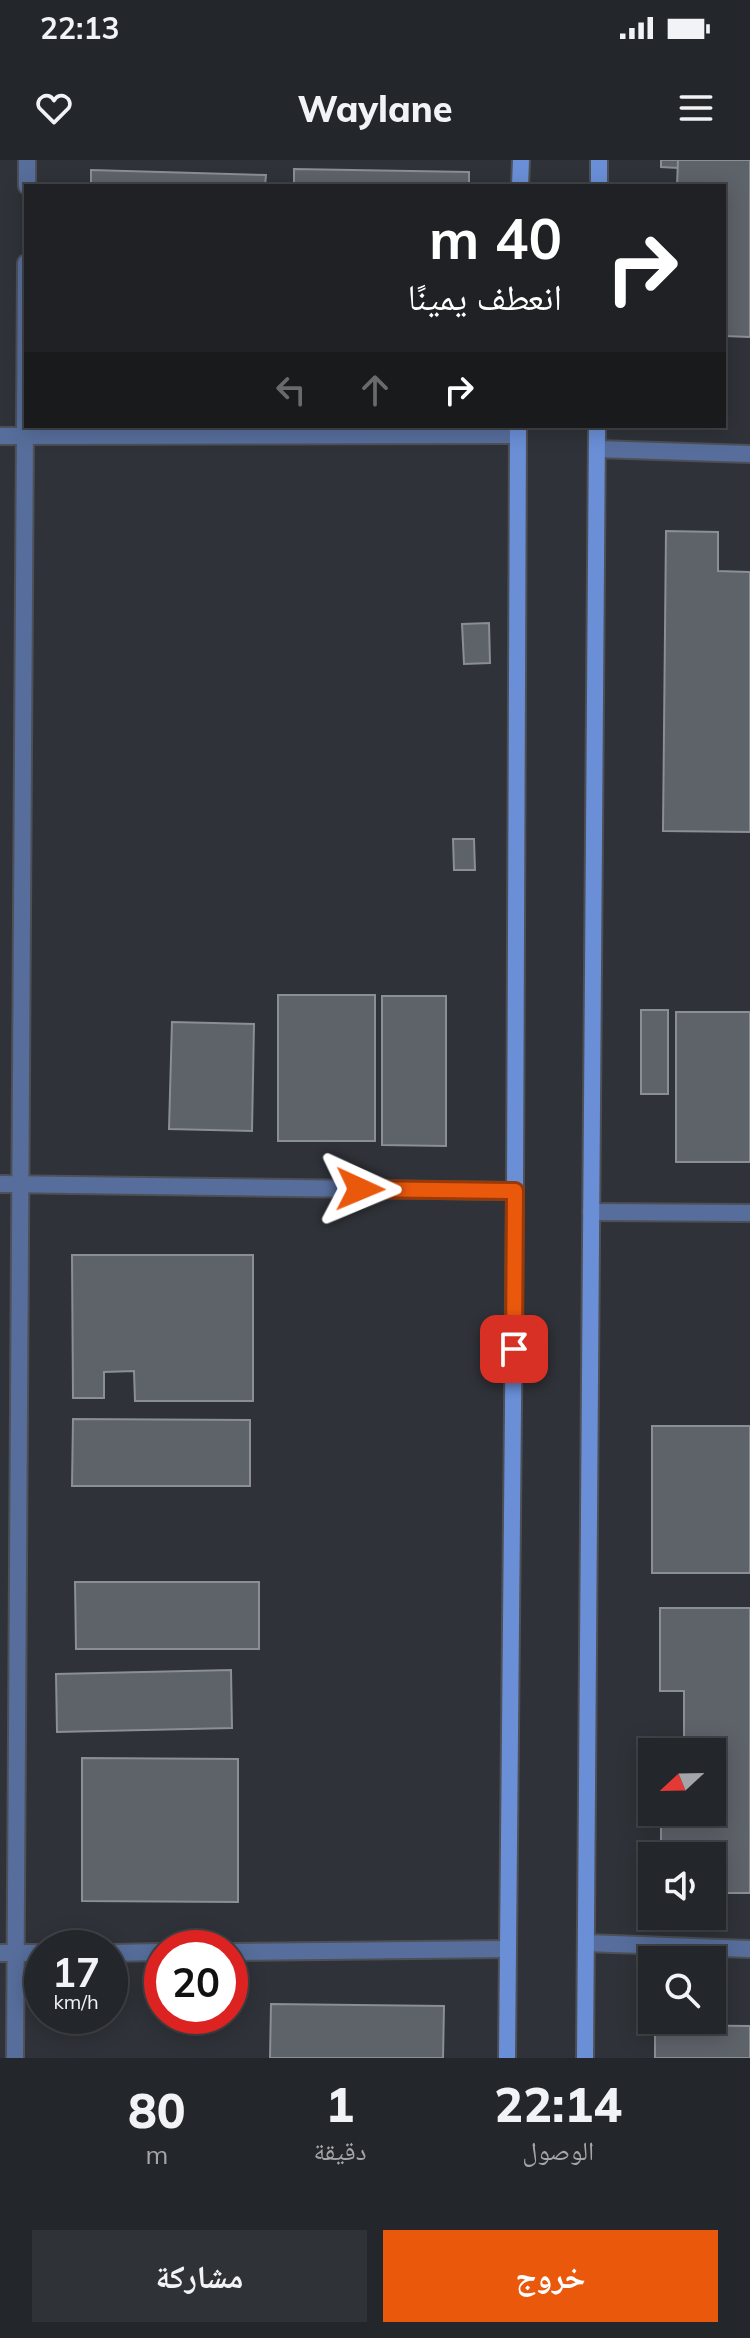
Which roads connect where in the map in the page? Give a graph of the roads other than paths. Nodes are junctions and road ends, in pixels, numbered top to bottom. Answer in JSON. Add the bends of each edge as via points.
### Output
{"nodes":[{"id":1,"x":27,"y":160,"type":"edge"},
{"id":2,"x":521,"y":160,"type":"edge"},
{"id":3,"x":599,"y":160,"type":"edge"},
{"id":4,"x":27,"y":184,"type":"edge"},
{"id":5,"x":520,"y":184,"type":"edge"},
{"id":6,"x":599,"y":184,"type":"edge"},
{"id":7,"x":25,"y":428,"type":"edge"},
{"id":8,"x":597,"y":428,"type":"edge"},
{"id":9,"x":518,"y":430,"type":"edge"},
{"id":10,"x":0,"y":436,"type":"edge"},
{"id":11,"x":25,"y":436,"type":"junction"},
{"id":12,"x":597,"y":449,"type":"junction"},
{"id":13,"x":750,"y":454,"type":"edge"},
{"id":14,"x":0,"y":1184,"type":"edge"},
{"id":15,"x":20,"y":1185,"type":"junction"},
{"id":16,"x":515,"y":1191,"type":"junction"},
{"id":17,"x":591,"y":1212,"type":"junction"},
{"id":18,"x":750,"y":1213,"type":"edge"},
{"id":19,"x":586,"y":1943,"type":"junction"},
{"id":20,"x":508,"y":1949,"type":"junction"},
{"id":21,"x":750,"y":1949,"type":"edge"},
{"id":22,"x":248,"y":1952,"type":"edge"},
{"id":23,"x":8,"y":1953,"type":"edge"},
{"id":24,"x":15,"y":2058,"type":"edge"},
{"id":25,"x":507,"y":2058,"type":"edge"},
{"id":26,"x":585,"y":2058,"type":"edge"}],
"edges":[{"from":1,"to":4,"type":"lane"},
{"from":2,"to":5,"type":"street"},
{"from":3,"to":6,"type":"street"},
{"from":7,"to":11,"type":"lane"},
{"from":8,"to":12,"type":"street"},
{"from":9,"to":11,"type":"lane"},
{"from":9,"to":16,"type":"street"},
{"from":10,"to":11,"type":"lane"},
{"from":11,"to":15,"type":"lane"},
{"from":12,"to":13,"type":"lane"},
{"from":12,"to":17,"type":"street"},
{"from":14,"to":15,"type":"lane"},
{"from":15,"to":16,"type":"lane"},
{"from":15,"to":23,"type":"lane"},
{"from":16,"to":20,"type":"street"},
{"from":17,"to":18,"type":"lane"},
{"from":17,"to":19,"type":"street"},
{"from":19,"to":21,"type":"lane"},
{"from":19,"to":26,"type":"street"},
{"from":20,"to":22,"type":"lane"},
{"from":20,"to":25,"type":"street"},
{"from":23,"to":24,"type":"lane"}]}
